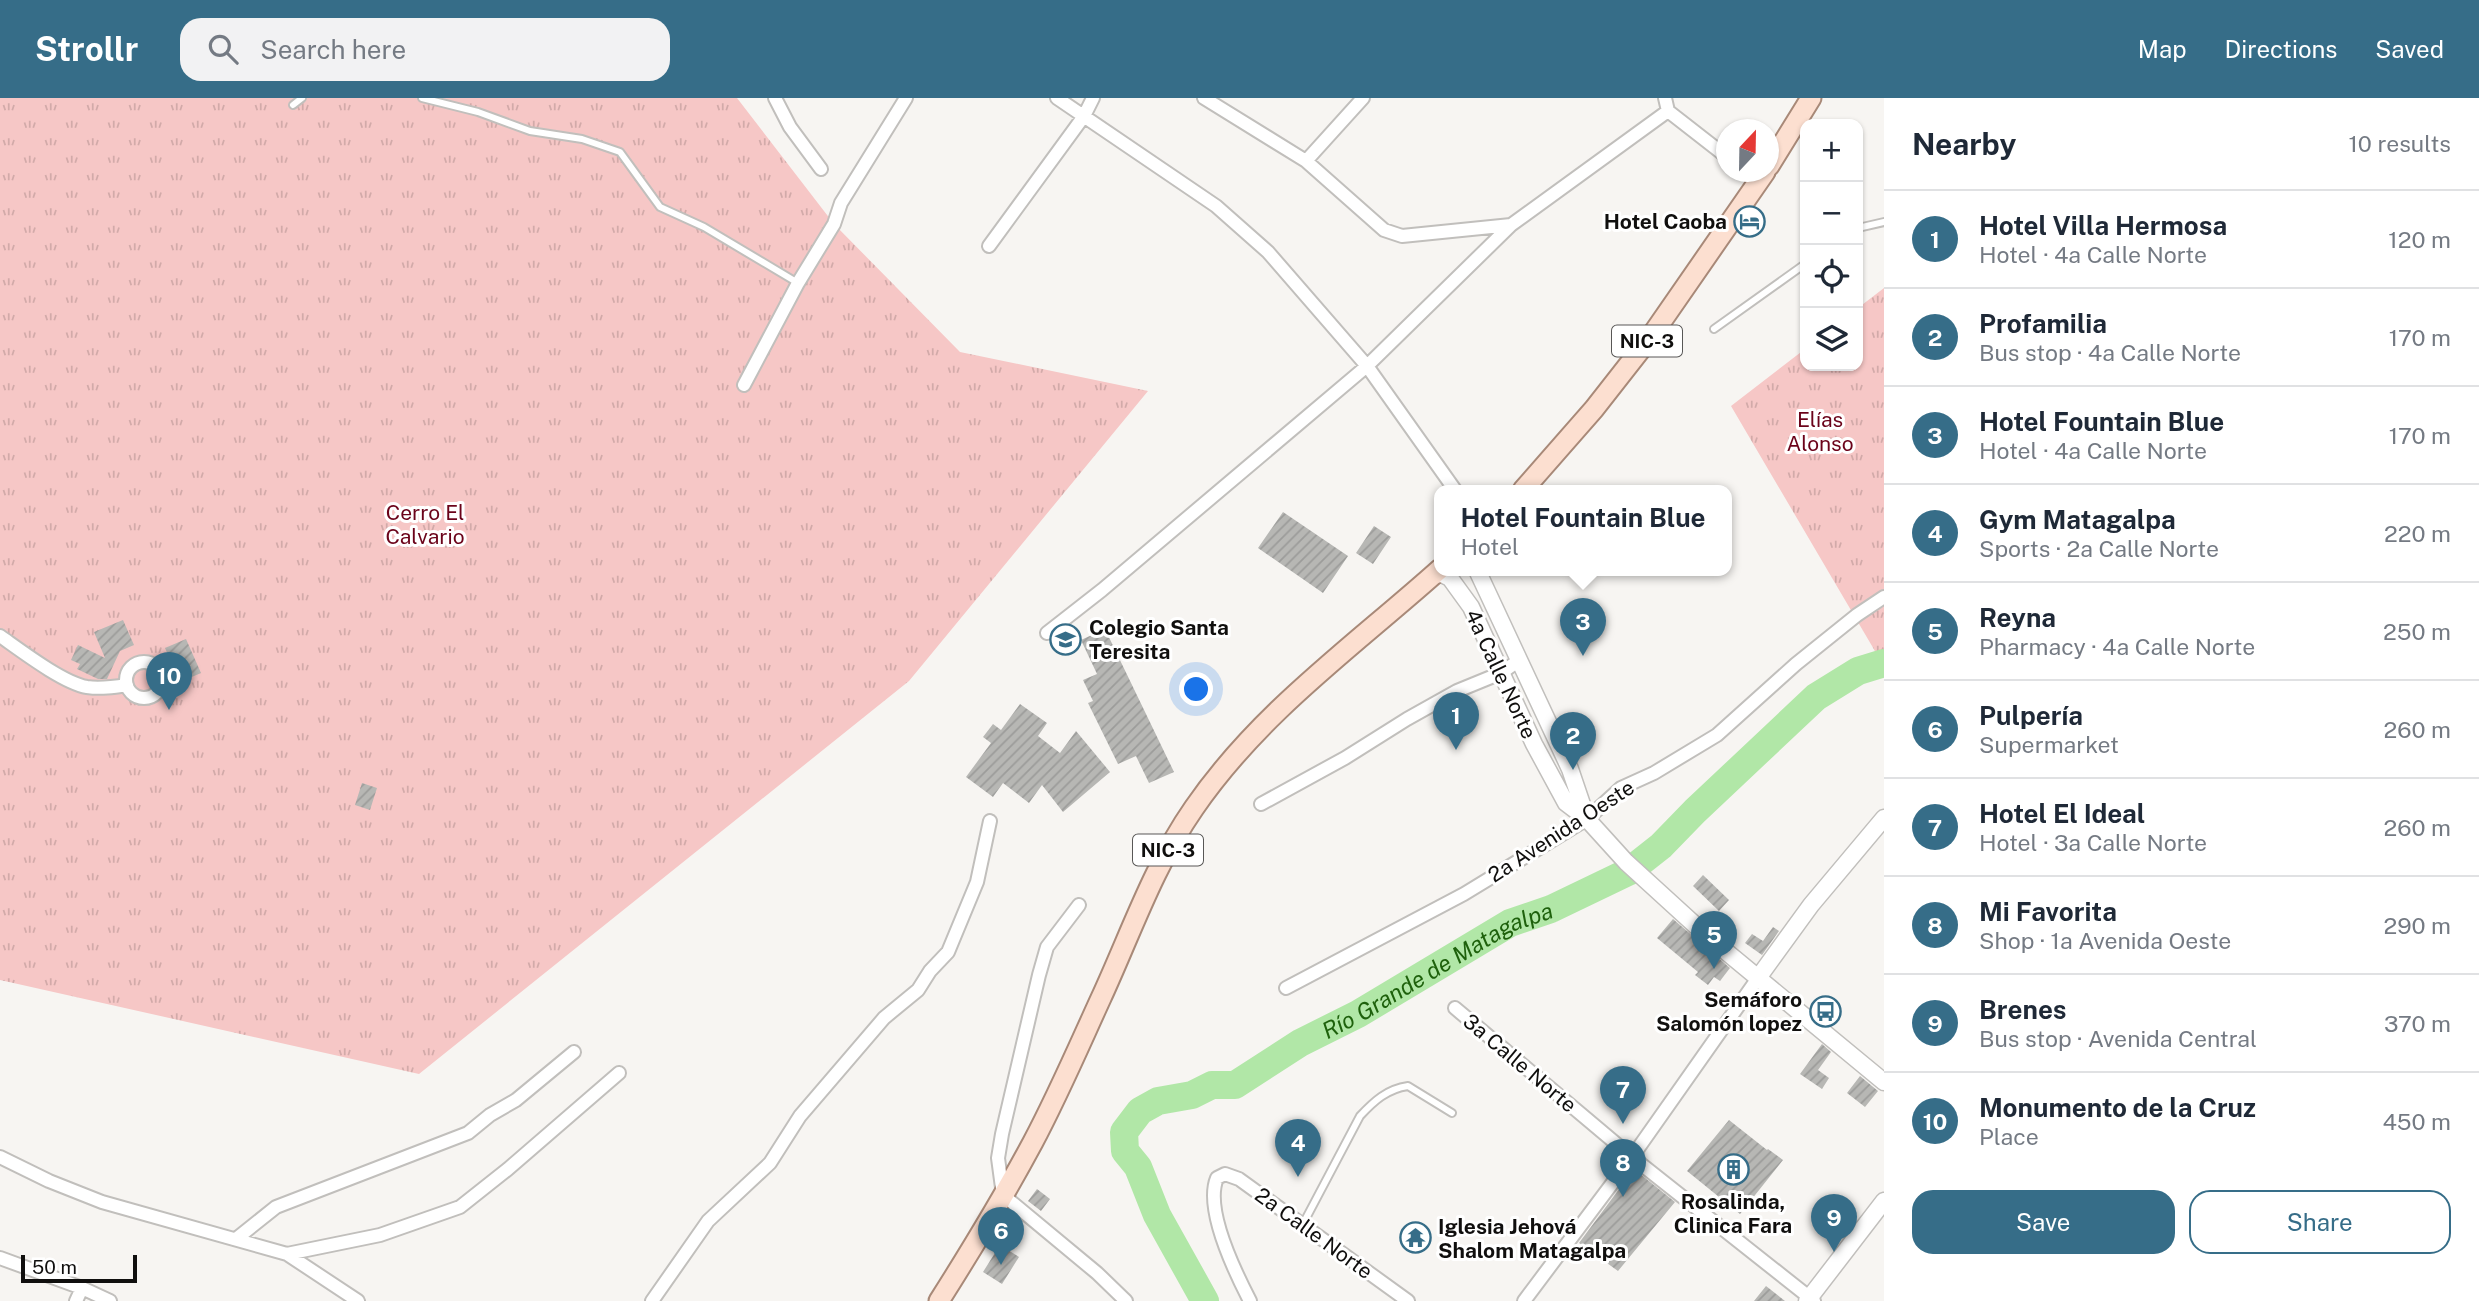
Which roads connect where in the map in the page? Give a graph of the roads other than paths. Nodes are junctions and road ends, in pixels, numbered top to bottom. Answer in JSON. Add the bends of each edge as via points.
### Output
{"nodes":[{"id":1,"x":302,"y":98,"type":"edge"},
{"id":2,"x":422,"y":98,"type":"edge"},
{"id":3,"x":775,"y":98,"type":"edge"},
{"id":4,"x":906,"y":98,"type":"edge"},
{"id":5,"x":1057,"y":98,"type":"edge"},
{"id":6,"x":1093,"y":98,"type":"edge"},
{"id":7,"x":1363,"y":98,"type":"edge"},
{"id":8,"x":1811,"y":98,"type":"edge"},
{"id":9,"x":1212,"y":100,"type":"edge"},
{"id":10,"x":293,"y":105,"type":"dead end"},
{"id":11,"x":1666,"y":105,"type":"edge"},
{"id":12,"x":1084,"y":116,"type":"junction"},
{"id":13,"x":1779,"y":144,"type":"edge"},
{"id":14,"x":1716,"y":148,"type":"edge"},
{"id":15,"x":1306,"y":161,"type":"junction"},
{"id":16,"x":821,"y":169,"type":"dead end"},
{"id":17,"x":1753,"y":182,"type":"edge"},
{"id":18,"x":1884,"y":222,"type":"edge"},
{"id":19,"x":1511,"y":225,"type":"junction"},
{"id":20,"x":1863,"y":227,"type":"edge"},
{"id":21,"x":989,"y":246,"type":"dead end"},
{"id":22,"x":1800,"y":268,"type":"edge"},
{"id":23,"x":798,"y":283,"type":"junction"},
{"id":24,"x":1714,"y":329,"type":"dead end"},
{"id":25,"x":1367,"y":366,"type":"junction"},
{"id":26,"x":744,"y":385,"type":"dead end"},
{"id":27,"x":1451,"y":485,"type":"edge"},
{"id":28,"x":1526,"y":485,"type":"edge"},
{"id":29,"x":1434,"y":574,"type":"edge"},
{"id":30,"x":1445,"y":576,"type":"edge"},
{"id":31,"x":1480,"y":576,"type":"edge"},
{"id":32,"x":1884,"y":597,"type":"edge"},
{"id":33,"x":1047,"y":633,"type":"dead end"},
{"id":34,"x":0,"y":636,"type":"edge"},
{"id":35,"x":1518,"y":661,"type":"junction"},
{"id":36,"x":1501,"y":673,"type":"junction"},
{"id":37,"x":127,"y":685,"type":"dead end"},
{"id":38,"x":1261,"y":804,"type":"dead end"},
{"id":39,"x":1884,"y":818,"type":"edge"},
{"id":40,"x":990,"y":821,"type":"dead end"},
{"id":41,"x":1592,"y":823,"type":"junction"},
{"id":42,"x":1079,"y":905,"type":"dead end"},
{"id":43,"x":1758,"y":978,"type":"junction"},
{"id":44,"x":1286,"y":988,"type":"dead end"},
{"id":45,"x":1455,"y":1009,"type":"dead end"},
{"id":46,"x":575,"y":1052,"type":"dead end"},
{"id":47,"x":618,"y":1073,"type":"dead end"},
{"id":48,"x":1884,"y":1082,"type":"edge"},
{"id":49,"x":1452,"y":1113,"type":"dead end"},
{"id":50,"x":0,"y":1157,"type":"edge"},
{"id":51,"x":1632,"y":1157,"type":"junction"},
{"id":52,"x":1003,"y":1195,"type":"junction"},
{"id":53,"x":1884,"y":1201,"type":"edge"},
{"id":54,"x":1302,"y":1226,"type":"junction"},
{"id":55,"x":236,"y":1239,"type":"junction"},
{"id":56,"x":287,"y":1254,"type":"junction"},
{"id":57,"x":0,"y":1258,"type":"edge"},
{"id":58,"x":82,"y":1288,"type":"junction"},
{"id":59,"x":1810,"y":1300,"type":"edge"},
{"id":60,"x":76,"y":1301,"type":"edge"},
{"id":61,"x":110,"y":1301,"type":"edge"},
{"id":62,"x":358,"y":1301,"type":"edge"},
{"id":63,"x":652,"y":1301,"type":"edge"},
{"id":64,"x":939,"y":1301,"type":"edge"},
{"id":65,"x":1125,"y":1301,"type":"edge"},
{"id":66,"x":1250,"y":1301,"type":"edge"},
{"id":67,"x":1408,"y":1301,"type":"edge"},
{"id":68,"x":1524,"y":1301,"type":"edge"}],
"edges":[{"from":1,"to":10,"type":"lane"},
{"from":2,"to":23,"type":"lane","via":[[620,152],[660,207],[704,227]]},
{"from":3,"to":16,"type":"street"},
{"from":4,"to":23,"type":"street"},
{"from":5,"to":12,"type":"street"},
{"from":6,"to":12,"type":"street"},
{"from":7,"to":15,"type":"street"},
{"from":8,"to":13,"type":"main road","number":"NIC-3"},
{"from":9,"to":15,"type":"street"},
{"from":11,"to":14,"type":"street"},
{"from":11,"to":19,"type":"street"},
{"from":12,"to":21,"type":"street"},
{"from":12,"to":25,"type":"street","via":[[1216,206],[1268,252]]},
{"from":15,"to":19,"type":"street","via":[[1384,230],[1402,236]]},
{"from":17,"to":28,"type":"main road","number":"NIC-3","via":[[1652,335],[1594,410]]},
{"from":18,"to":20,"type":"lane"},
{"from":19,"to":25,"type":"street"},
{"from":22,"to":24,"type":"lane"},
{"from":23,"to":26,"type":"street"},
{"from":25,"to":27,"type":"street"},
{"from":25,"to":33,"type":"street"},
{"from":29,"to":52,"type":"main road","number":"NIC-3","via":[[1260,726],[1194,808],[1152,878],[1097,1008]]},
{"from":30,"to":36,"type":"street","name":"4a Calle Norte","via":[[1457,584],[1471,607]]},
{"from":31,"to":35,"type":"street","name":"4a Calle Norte"},
{"from":32,"to":41,"type":"street","name":"2a Avenida Oeste","via":[[1796,664],[1717,735],[1621,788]]},
{"from":34,"to":37,"type":"street","via":[[34,661],[85,687]]},
{"from":35,"to":36,"type":"street"},
{"from":35,"to":41,"type":"street","name":"4a Calle Norte"},
{"from":36,"to":38,"type":"street","via":[[1457,691]]},
{"from":36,"to":41,"type":"street","name":"4a Calle Norte","via":[[1566,803]]},
{"from":39,"to":43,"type":"street","via":[[1811,905]]},
{"from":40,"to":63,"type":"street","via":[[977,882],[948,952],[800,1116],[770,1163],[708,1221]]},
{"from":41,"to":43,"type":"street","name":"4a Calle Norte","via":[[1656,891]]},
{"from":41,"to":44,"type":"street","name":"2a Avenida Oeste"},
{"from":42,"to":52,"type":"street","via":[[1047,947],[1038,975],[998,1158]]},
{"from":43,"to":48,"type":"street","name":"4a Calle Norte"},
{"from":43,"to":51,"type":"street"},
{"from":45,"to":51,"type":"street","name":"3a Calle Norte"},
{"from":46,"to":55,"type":"street","via":[[468,1133],[276,1207]]},
{"from":47,"to":56,"type":"street","via":[[460,1207],[380,1235]]},
{"from":49,"to":54,"type":"lane","via":[[1408,1086],[1394,1088],[1373,1102],[1360,1116]]},
{"from":50,"to":55,"type":"street","via":[[102,1202]]},
{"from":51,"to":59,"type":"street","name":"3a Calle Norte"},
{"from":51,"to":68,"type":"street"},
{"from":52,"to":64,"type":"main road","number":"NIC-3"},
{"from":52,"to":65,"type":"street"},
{"from":53,"to":59,"type":"street"},
{"from":54,"to":66,"type":"street","name":"2a Calle Norte","via":[[1239,1179],[1225,1174],[1217,1178],[1213,1208]]},
{"from":54,"to":67,"type":"street","name":"2a Calle Norte"},
{"from":55,"to":56,"type":"street"},
{"from":56,"to":62,"type":"street"},
{"from":57,"to":58,"type":"street"},
{"from":58,"to":60,"type":"street"},
{"from":58,"to":61,"type":"street"}]}
